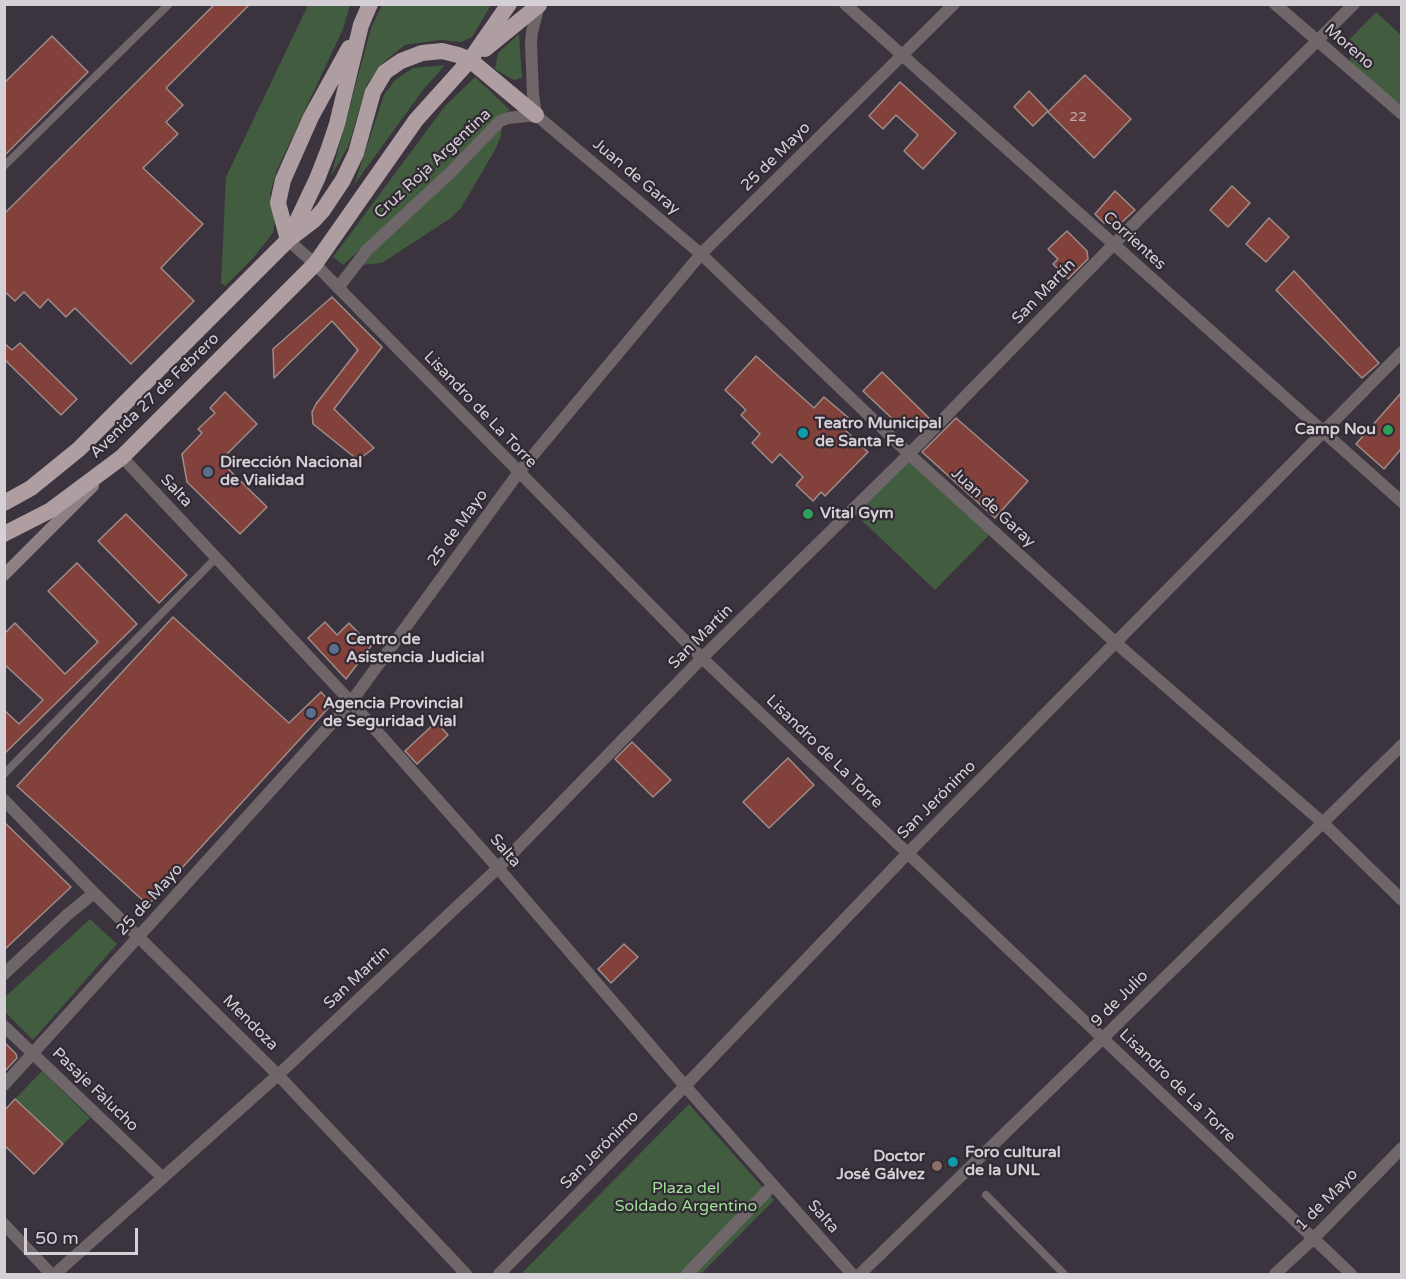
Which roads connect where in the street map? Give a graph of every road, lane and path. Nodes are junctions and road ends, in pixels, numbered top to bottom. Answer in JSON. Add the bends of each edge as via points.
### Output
{"nodes":[{"id":1,"x":169,"y":4,"type":"edge"},
{"id":2,"x":363,"y":4,"type":"edge"},
{"id":3,"x":370,"y":4,"type":"edge"},
{"id":4,"x":509,"y":4,"type":"edge"},
{"id":5,"x":844,"y":4,"type":"edge"},
{"id":6,"x":954,"y":4,"type":"edge"},
{"id":7,"x":1275,"y":4,"type":"edge"},
{"id":8,"x":1354,"y":4,"type":"edge"},
{"id":9,"x":540,"y":5,"type":"edge"},
{"id":10,"x":361,"y":25,"type":"junction"},
{"id":11,"x":1317,"y":41,"type":"junction"},
{"id":12,"x":902,"y":56,"type":"junction"},
{"id":13,"x":470,"y":60,"type":"junction"},
{"id":14,"x":1401,"y":114,"type":"edge"},
{"id":15,"x":536,"y":115,"type":"junction"},
{"id":16,"x":4,"y":166,"type":"edge"},
{"id":17,"x":288,"y":240,"type":"junction"},
{"id":18,"x":1113,"y":245,"type":"junction"},
{"id":19,"x":701,"y":254,"type":"junction"},
{"id":20,"x":315,"y":264,"type":"junction"},
{"id":21,"x":338,"y":288,"type":"junction"},
{"id":22,"x":1401,"y":352,"type":"edge"},
{"id":23,"x":1322,"y":431,"type":"junction"},
{"id":24,"x":909,"y":454,"type":"junction"},
{"id":25,"x":122,"y":457,"type":"junction"},
{"id":26,"x":519,"y":472,"type":"junction"},
{"id":27,"x":40,"y":481,"type":"junction"},
{"id":28,"x":4,"y":496,"type":"edge"},
{"id":29,"x":1401,"y":502,"type":"edge"},
{"id":30,"x":4,"y":503,"type":"edge"},
{"id":31,"x":4,"y":534,"type":"edge"},
{"id":32,"x":216,"y":558,"type":"junction"},
{"id":33,"x":4,"y":574,"type":"edge"},
{"id":34,"x":1116,"y":644,"type":"junction"},
{"id":35,"x":702,"y":658,"type":"junction"},
{"id":36,"x":351,"y":702,"type":"junction"},
{"id":37,"x":1401,"y":745,"type":"edge"},
{"id":38,"x":4,"y":774,"type":"edge"},
{"id":39,"x":4,"y":800,"type":"edge"},
{"id":40,"x":1322,"y":822,"type":"junction"},
{"id":41,"x":907,"y":854,"type":"junction"},
{"id":42,"x":498,"y":868,"type":"junction"},
{"id":43,"x":94,"y":892,"type":"junction"},
{"id":44,"x":1401,"y":900,"type":"edge"},
{"id":45,"x":139,"y":936,"type":"junction"},
{"id":46,"x":4,"y":974,"type":"edge"},
{"id":47,"x":4,"y":1026,"type":"edge"},
{"id":48,"x":1104,"y":1038,"type":"junction"},
{"id":49,"x":33,"y":1054,"type":"junction"},
{"id":50,"x":278,"y":1075,"type":"junction"},
{"id":51,"x":4,"y":1085,"type":"edge"},
{"id":52,"x":685,"y":1086,"type":"junction"},
{"id":53,"x":1401,"y":1148,"type":"edge"},
{"id":54,"x":163,"y":1178,"type":"junction"},
{"id":55,"x":773,"y":1185,"type":"junction"},
{"id":56,"x":986,"y":1195,"type":"dead end"},
{"id":57,"x":4,"y":1224,"type":"edge"},
{"id":58,"x":1314,"y":1238,"type":"junction"},
{"id":59,"x":53,"y":1275,"type":"edge"},
{"id":60,"x":466,"y":1275,"type":"edge"},
{"id":61,"x":500,"y":1275,"type":"edge"},
{"id":62,"x":687,"y":1275,"type":"edge"},
{"id":63,"x":852,"y":1275,"type":"edge"},
{"id":64,"x":860,"y":1275,"type":"edge"},
{"id":65,"x":1064,"y":1275,"type":"edge"},
{"id":66,"x":1275,"y":1275,"type":"edge"},
{"id":67,"x":1351,"y":1275,"type":"edge"}],
"edges":[{"from":1,"to":16,"type":"lane"},
{"from":2,"to":10,"type":"main road"},
{"from":3,"to":10,"type":"highway"},
{"from":4,"to":13,"type":"highway"},
{"from":5,"to":12,"type":"street","name":"Corrientes"},
{"from":6,"to":12,"type":"street","name":"25 de Mayo"},
{"from":7,"to":11,"type":"street","name":"Moreno"},
{"from":8,"to":11,"type":"street","name":"San Martín"},
{"from":9,"to":13,"type":"highway"},
{"from":9,"to":15,"type":"street","via":[[531,43]]},
{"from":10,"to":17,"type":"highway","via":[[328,151]]},
{"from":10,"to":17,"type":"highway","via":[[282,180],[279,203]]},
{"from":11,"to":14,"type":"street","name":"Moreno"},
{"from":11,"to":18,"type":"street","name":"San Martín"},
{"from":12,"to":18,"type":"street","name":"Corrientes"},
{"from":12,"to":19,"type":"street","name":"25 de Mayo"},
{"from":13,"to":15,"type":"highway"},
{"from":13,"to":17,"type":"highway","via":[[431,51],[401,61],[385,72],[373,92],[356,153],[343,180],[313,221]]},
{"from":13,"to":20,"type":"highway","name":"Avenida 27 de Febrero","via":[[416,120]]},
{"from":15,"to":19,"type":"street","name":"Juan de Garay"},
{"from":15,"to":21,"type":"street","name":"Cruz Roja Argentina","via":[[500,121],[367,250]]},
{"from":17,"to":20,"type":"street","name":"Lisandro de La Torre"},
{"from":17,"to":27,"type":"highway","name":"Avenida 27 de Febrero","via":[[85,443]]},
{"from":18,"to":23,"type":"street","name":"Corrientes"},
{"from":18,"to":24,"type":"street","name":"San Martín"},
{"from":19,"to":24,"type":"street","name":"Juan de Garay"},
{"from":19,"to":26,"type":"street","name":"25 de Mayo"},
{"from":20,"to":21,"type":"street","name":"Lisandro de La Torre"},
{"from":20,"to":25,"type":"highway","name":"Avenida 27 de Febrero"},
{"from":21,"to":26,"type":"street","name":"Lisandro de La Torre"},
{"from":22,"to":23,"type":"street","name":"San Jerónimo"},
{"from":23,"to":29,"type":"street","name":"Corrientes"},
{"from":23,"to":34,"type":"street","name":"San Jerónimo"},
{"from":24,"to":34,"type":"street","name":"Juan de Garay"},
{"from":24,"to":35,"type":"street","name":"San Martín"},
{"from":25,"to":31,"type":"highway","name":"Avenida 27 de Febrero","via":[[51,510]]},
{"from":25,"to":32,"type":"street","name":"Salta"},
{"from":25,"to":33,"type":"main road"},
{"from":26,"to":35,"type":"street","name":"Lisandro de La Torre"},
{"from":26,"to":36,"type":"street","name":"25 de Mayo"},
{"from":27,"to":28,"type":"main road","name":"Avenida 27 de Febrero"},
{"from":27,"to":30,"type":"highway","name":"Avenida 27 de Febrero"},
{"from":32,"to":36,"type":"street","name":"Salta"},
{"from":32,"to":38,"type":"lane"},
{"from":34,"to":40,"type":"street","name":"Juan de Garay"},
{"from":34,"to":41,"type":"street","name":"San Jerónimo"},
{"from":35,"to":41,"type":"street","name":"Lisandro de La Torre"},
{"from":35,"to":42,"type":"street","name":"San Martín"},
{"from":36,"to":42,"type":"street","name":"Salta"},
{"from":36,"to":45,"type":"street","name":"25 de Mayo"},
{"from":37,"to":40,"type":"street","name":"9 de Julio"},
{"from":39,"to":43,"type":"street","name":"Mendoza"},
{"from":40,"to":44,"type":"street","name":"Juan de Garay"},
{"from":40,"to":48,"type":"street","name":"9 de Julio"},
{"from":41,"to":48,"type":"street","name":"Lisandro de La Torre"},
{"from":41,"to":52,"type":"street","name":"San Jerónimo"},
{"from":42,"to":50,"type":"street","name":"San Martín"},
{"from":42,"to":52,"type":"street","name":"Salta"},
{"from":43,"to":45,"type":"street","name":"Mendoza"},
{"from":43,"to":46,"type":"street"},
{"from":45,"to":49,"type":"street","name":"25 de Mayo"},
{"from":45,"to":50,"type":"street","name":"Mendoza"},
{"from":47,"to":49,"type":"street","name":"Pasaje Falucho"},
{"from":48,"to":58,"type":"street","name":"Lisandro de La Torre"},
{"from":48,"to":64,"type":"street","name":"9 de Julio"},
{"from":49,"to":51,"type":"street","name":"25 de Mayo"},
{"from":49,"to":54,"type":"street","name":"Pasaje Falucho"},
{"from":50,"to":54,"type":"street","name":"San Martín"},
{"from":50,"to":60,"type":"street","name":"Mendoza"},
{"from":52,"to":55,"type":"street","name":"Salta"},
{"from":52,"to":61,"type":"street","name":"San Jerónimo"},
{"from":53,"to":58,"type":"street","name":"1 de Mayo"},
{"from":54,"to":59,"type":"street","name":"San Martín"},
{"from":55,"to":62,"type":"street"},
{"from":55,"to":63,"type":"street","name":"Salta"},
{"from":56,"to":65,"type":"lane"},
{"from":57,"to":59,"type":"street"},
{"from":58,"to":66,"type":"street","name":"1 de Mayo"},
{"from":58,"to":67,"type":"street","name":"Lisandro de La Torre"}]}
